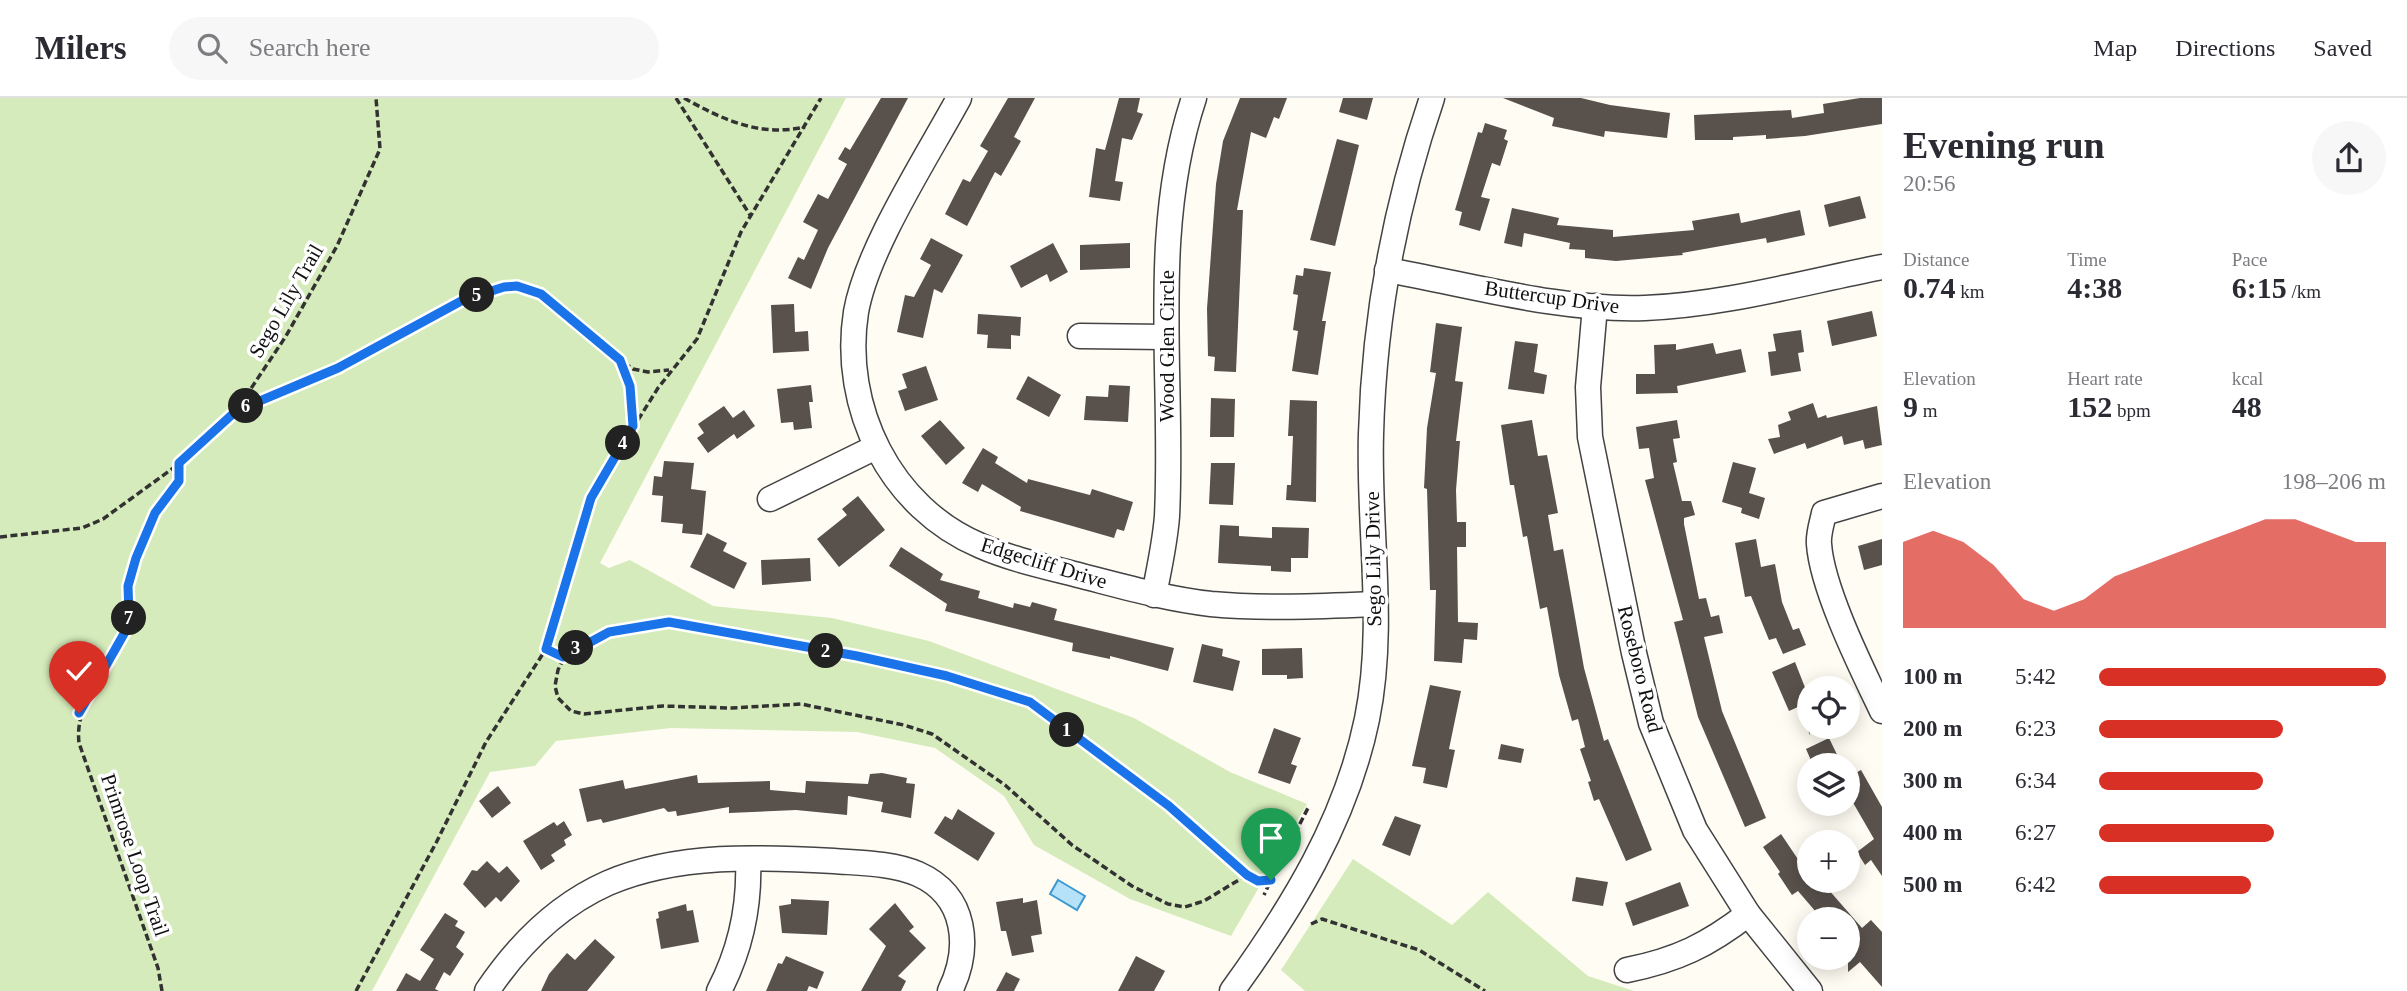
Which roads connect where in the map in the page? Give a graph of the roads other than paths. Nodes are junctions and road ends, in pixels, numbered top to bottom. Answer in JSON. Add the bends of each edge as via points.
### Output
{"nodes":[{"id":1,"x":959,"y":98,"type":"edge"},
{"id":2,"x":1194,"y":98,"type":"edge"},
{"id":3,"x":1432,"y":98,"type":"edge"},
{"id":4,"x":1882,"y":267,"type":"edge"},
{"id":5,"x":1387,"y":270,"type":"junction"},
{"id":6,"x":1595,"y":306,"type":"junction"},
{"id":7,"x":1080,"y":336,"type":"dead end"},
{"id":8,"x":1166,"y":337,"type":"junction"},
{"id":9,"x":876,"y":447,"type":"junction"},
{"id":10,"x":1882,"y":496,"type":"edge"},
{"id":11,"x":770,"y":499,"type":"dead end"},
{"id":12,"x":1154,"y":595,"type":"junction"},
{"id":13,"x":1375,"y":604,"type":"junction"},
{"id":14,"x":1882,"y":711,"type":"edge"},
{"id":15,"x":748,"y":859,"type":"junction"},
{"id":16,"x":1748,"y":914,"type":"junction"},
{"id":17,"x":1627,"y":970,"type":"dead end"},
{"id":18,"x":487,"y":991,"type":"edge"},
{"id":19,"x":719,"y":991,"type":"edge"},
{"id":20,"x":950,"y":991,"type":"edge"},
{"id":21,"x":1232,"y":991,"type":"edge"},
{"id":22,"x":1810,"y":991,"type":"edge"}],
"edges":[{"from":1,"to":9,"type":"street","name":"Edgecliff Drive","via":[[881,244],[857,310],[854,380]]},
{"from":2,"to":8,"type":"street","name":"Wood Glen Circle","via":[[1172,187]]},
{"from":3,"to":5,"type":"street","name":"Sego Lily Drive","via":[[1400,205]]},
{"from":4,"to":6,"type":"street","name":"Buttercup Drive","via":[[1695,303]]},
{"from":5,"to":6,"type":"street","name":"Buttercup Drive"},
{"from":5,"to":13,"type":"street","name":"Sego Lily Drive","via":[[1371,434]]},
{"from":6,"to":16,"type":"street","name":"Roseboro Road","via":[[1588,387],[1590,437],[1645,700],[1673,782],[1696,830]]},
{"from":7,"to":8,"type":"street"},
{"from":8,"to":12,"type":"street","name":"Wood Glen Circle","via":[[1167,517]]},
{"from":9,"to":11,"type":"street"},
{"from":9,"to":12,"type":"street","name":"Edgecliff Drive","via":[[922,507],[979,546]]},
{"from":10,"to":14,"type":"street","via":[[1824,513],[1818,542],[1822,566],[1855,654]]},
{"from":12,"to":13,"type":"street","name":"Edgecliff Drive","via":[[1263,607]]},
{"from":13,"to":21,"type":"street","name":"Sego Lily Drive","via":[[1367,718],[1336,821],[1288,910]]},
{"from":15,"to":18,"type":"street","via":[[681,863],[608,883],[572,902],[537,929]]},
{"from":15,"to":19,"type":"street","via":[[744,921]]},
{"from":15,"to":20,"type":"street","via":[[854,862],[902,869],[933,883],[947,895],[963,929],[964,950]]},
{"from":16,"to":17,"type":"street","via":[[1698,949]]},
{"from":16,"to":22,"type":"street","name":"Roseboro Road"}]}
